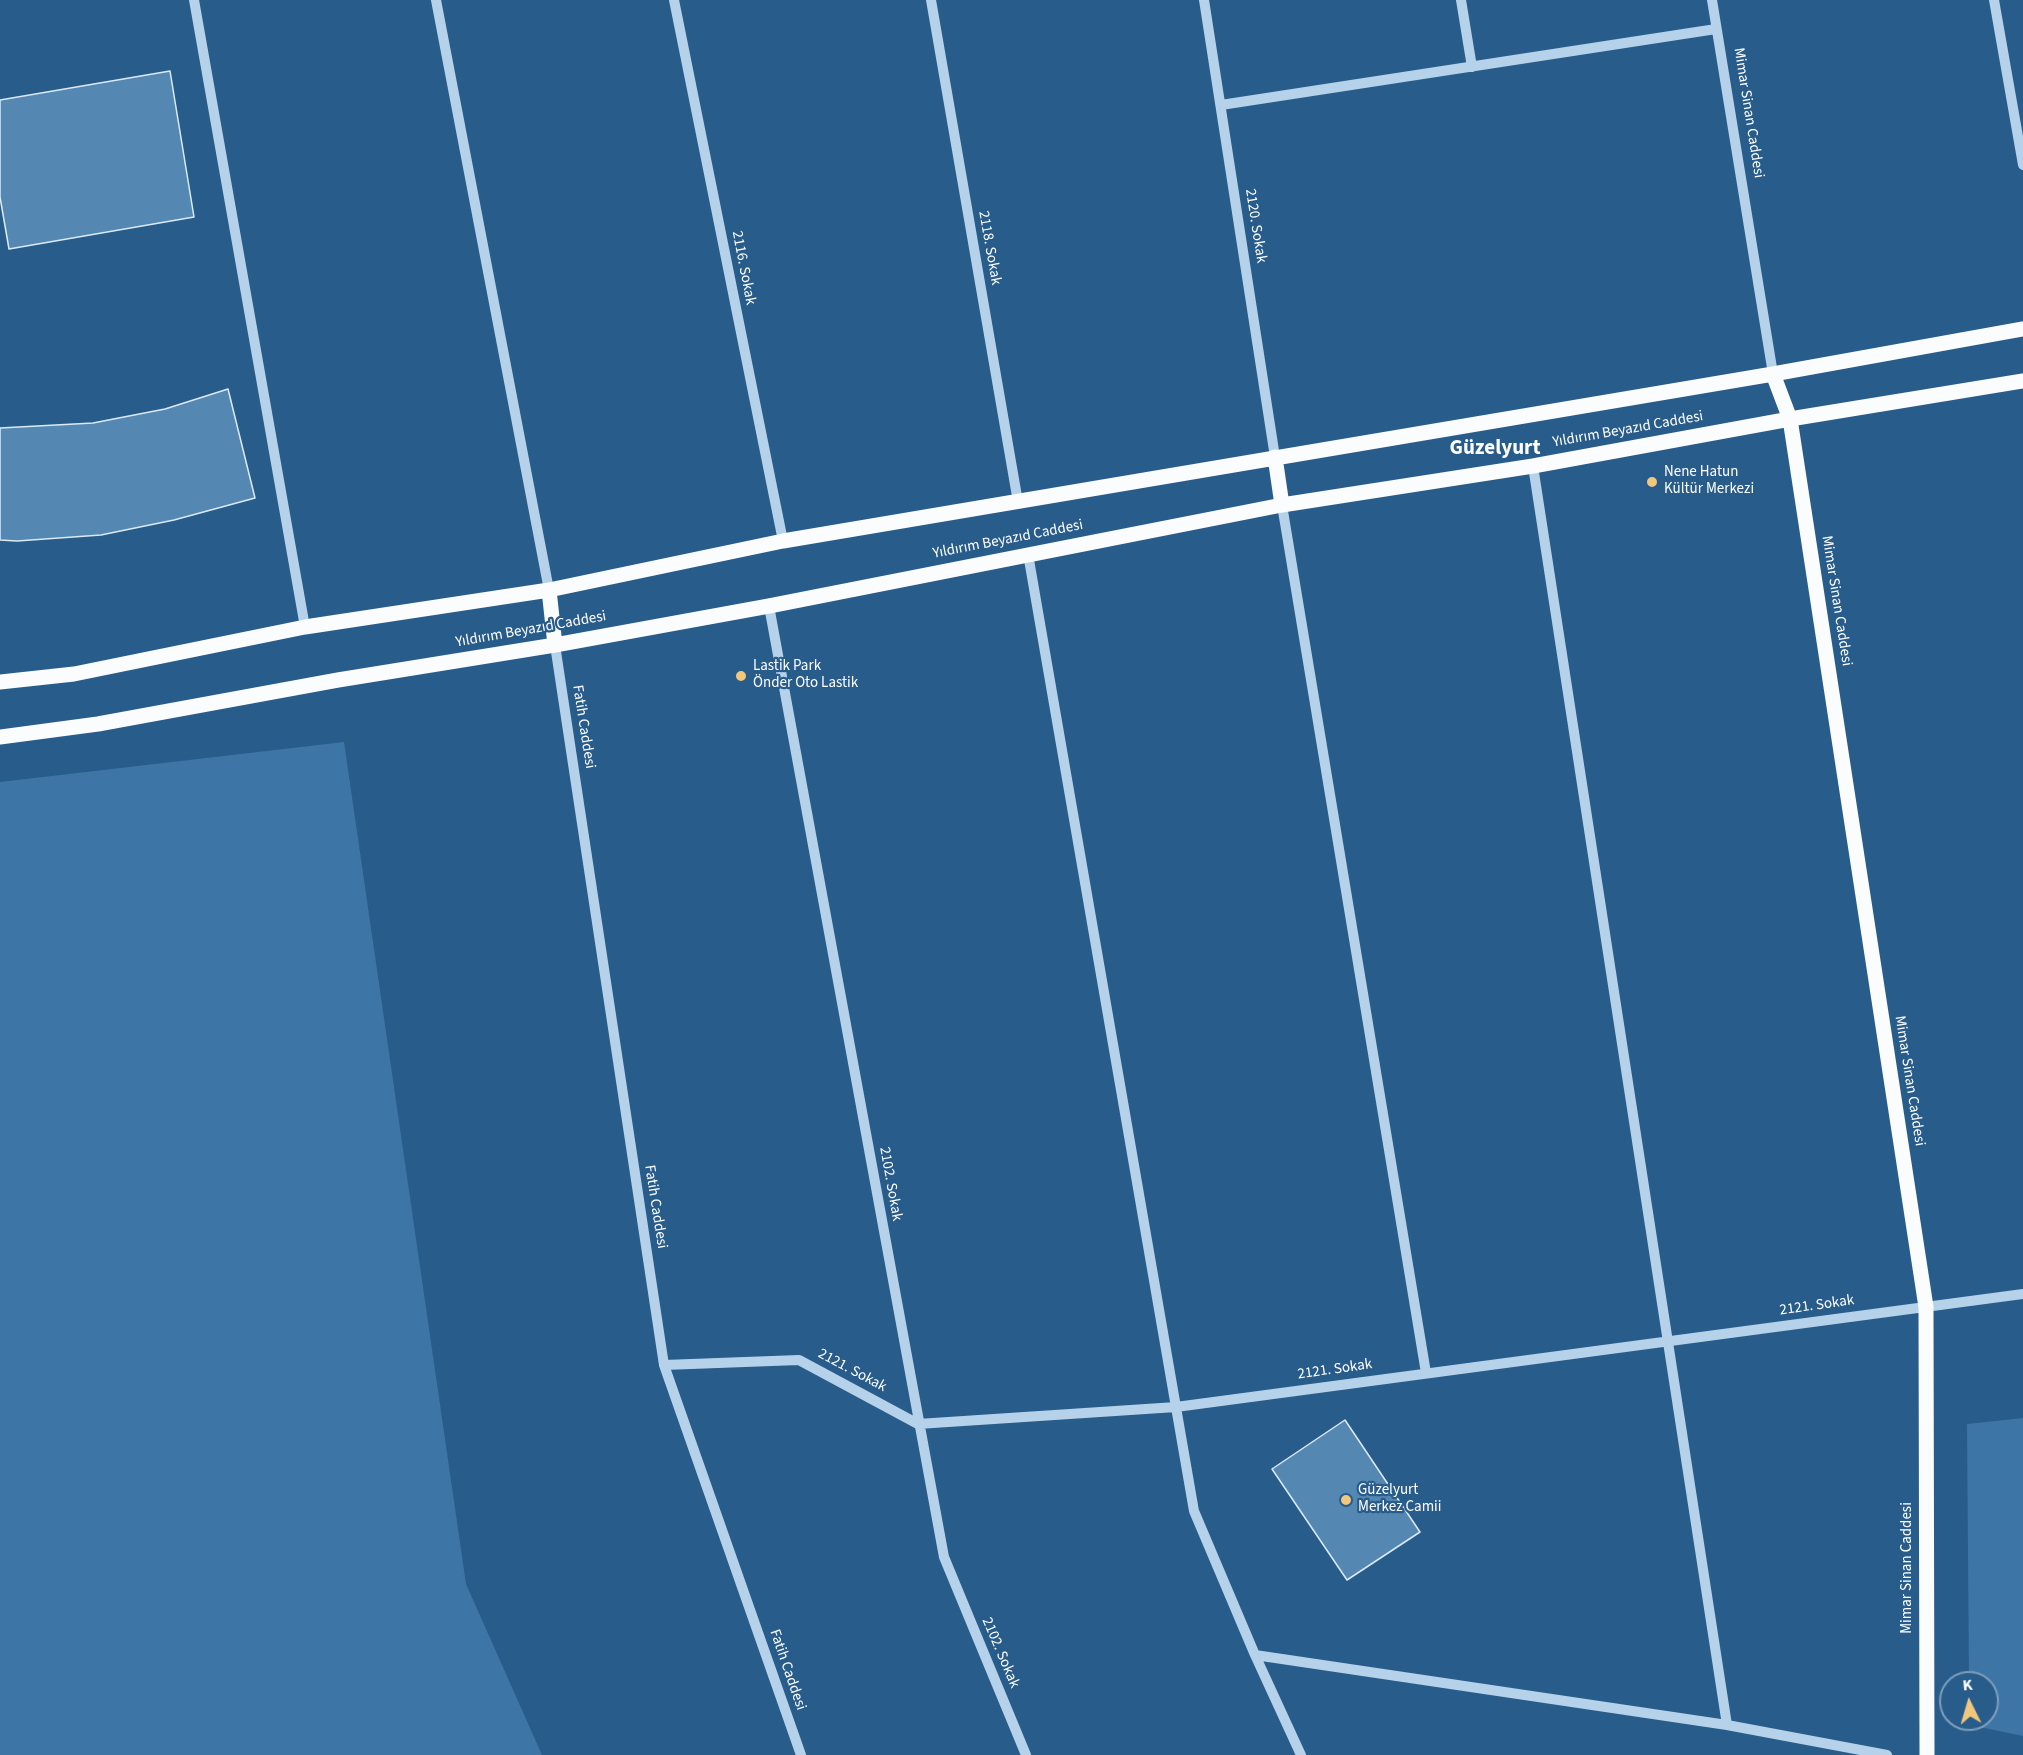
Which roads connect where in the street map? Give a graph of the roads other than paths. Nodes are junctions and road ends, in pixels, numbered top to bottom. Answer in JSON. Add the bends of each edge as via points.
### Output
{"nodes":[{"id":1,"x":194,"y":0,"type":"edge"},
{"id":2,"x":436,"y":0,"type":"edge"},
{"id":3,"x":674,"y":0,"type":"edge"},
{"id":4,"x":932,"y":0,"type":"edge"},
{"id":5,"x":1204,"y":0,"type":"edge"},
{"id":6,"x":1461,"y":0,"type":"edge"},
{"id":7,"x":1712,"y":0,"type":"edge"},
{"id":8,"x":1994,"y":0,"type":"edge"},
{"id":9,"x":1716,"y":28,"type":"junction"},
{"id":10,"x":1472,"y":67,"type":"junction"},
{"id":11,"x":1221,"y":105,"type":"junction"},
{"id":12,"x":2023,"y":165,"type":"edge"},
{"id":13,"x":2023,"y":329,"type":"edge"},
{"id":14,"x":1773,"y":374,"type":"junction"},
{"id":15,"x":2023,"y":381,"type":"edge"},
{"id":16,"x":1790,"y":418,"type":"junction"},
{"id":17,"x":1275,"y":457,"type":"junction"},
{"id":18,"x":1533,"y":466,"type":"junction"},
{"id":19,"x":1018,"y":502,"type":"junction"},
{"id":20,"x":1282,"y":505,"type":"junction"},
{"id":21,"x":783,"y":541,"type":"junction"},
{"id":22,"x":1028,"y":554,"type":"junction"},
{"id":23,"x":549,"y":590,"type":"junction"},
{"id":24,"x":769,"y":606,"type":"junction"},
{"id":25,"x":305,"y":627,"type":"junction"},
{"id":26,"x":555,"y":645,"type":"junction"},
{"id":27,"x":0,"y":682,"type":"edge"},
{"id":28,"x":0,"y":737,"type":"edge"},
{"id":29,"x":2023,"y":1294,"type":"edge"},
{"id":30,"x":1926,"y":1307,"type":"junction"},
{"id":31,"x":1668,"y":1341,"type":"junction"},
{"id":32,"x":664,"y":1365,"type":"junction"},
{"id":33,"x":1426,"y":1373,"type":"junction"},
{"id":34,"x":1176,"y":1407,"type":"junction"},
{"id":35,"x":918,"y":1424,"type":"junction"},
{"id":36,"x":1254,"y":1655,"type":"junction"},
{"id":37,"x":1727,"y":1725,"type":"junction"},
{"id":38,"x":801,"y":1755,"type":"edge"},
{"id":39,"x":1026,"y":1755,"type":"edge"},
{"id":40,"x":1301,"y":1755,"type":"edge"},
{"id":41,"x":1887,"y":1755,"type":"edge"},
{"id":42,"x":1927,"y":1755,"type":"edge"}],
"edges":[{"from":1,"to":25,"type":"street"},
{"from":2,"to":23,"type":"street"},
{"from":3,"to":21,"type":"street","name":"2116. Sokak"},
{"from":4,"to":19,"type":"street","name":"2118. Sokak"},
{"from":5,"to":11,"type":"street","name":"2120. Sokak"},
{"from":6,"to":10,"type":"street"},
{"from":7,"to":9,"type":"street","name":"Mimar Sinan Caddesi"},
{"from":8,"to":12,"type":"street"},
{"from":9,"to":10,"type":"street"},
{"from":9,"to":14,"type":"street","name":"Mimar Sinan Caddesi"},
{"from":10,"to":11,"type":"street"},
{"from":11,"to":17,"type":"street","name":"2120. Sokak"},
{"from":13,"to":14,"type":"main road","name":"Yıldırım Beyazıd Caddesi"},
{"from":14,"to":16,"type":"main road","name":"Mimar Sinan Caddesi"},
{"from":14,"to":17,"type":"main road","name":"Yıldırım Beyazıd Caddesi"},
{"from":15,"to":16,"type":"main road","name":"Yıldırım Beyazıd Caddesi"},
{"from":16,"to":18,"type":"main road","name":"Yıldırım Beyazıd Caddesi"},
{"from":16,"to":30,"type":"main road","name":"Mimar Sinan Caddesi"},
{"from":17,"to":19,"type":"main road","name":"Yıldırım Beyazıd Caddesi"},
{"from":17,"to":20,"type":"main road"},
{"from":18,"to":20,"type":"main road","name":"Yıldırım Beyazıd Caddesi"},
{"from":18,"to":31,"type":"street"},
{"from":19,"to":21,"type":"main road","name":"Yıldırım Beyazıd Caddesi"},
{"from":20,"to":22,"type":"main road","name":"Yıldırım Beyazıd Caddesi"},
{"from":20,"to":33,"type":"street"},
{"from":21,"to":23,"type":"main road","name":"Yıldırım Beyazıd Caddesi"},
{"from":22,"to":24,"type":"main road","name":"Yıldırım Beyazıd Caddesi"},
{"from":22,"to":34,"type":"street"},
{"from":23,"to":25,"type":"main road","name":"Yıldırım Beyazıd Caddesi"},
{"from":23,"to":26,"type":"main road"},
{"from":24,"to":26,"type":"main road","name":"Yıldırım Beyazıd Caddesi"},
{"from":24,"to":35,"type":"street","name":"2102. Sokak"},
{"from":25,"to":27,"type":"main road","name":"Yıldırım Beyazıd Caddesi","via":[[74,674]]},
{"from":26,"to":28,"type":"main road","name":"Yıldırım Beyazıd Caddesi","via":[[98,724]]},
{"from":26,"to":32,"type":"street","name":"Fatih Caddesi"},
{"from":29,"to":30,"type":"street","name":"2121. Sokak"},
{"from":30,"to":31,"type":"street","name":"2121. Sokak"},
{"from":30,"to":42,"type":"main road","name":"Mimar Sinan Caddesi"},
{"from":31,"to":33,"type":"street","name":"2121. Sokak"},
{"from":31,"to":37,"type":"street"},
{"from":32,"to":35,"type":"street","name":"2121. Sokak","via":[[799,1360]]},
{"from":32,"to":38,"type":"street","name":"Fatih Caddesi"},
{"from":33,"to":34,"type":"street","name":"2121. Sokak"},
{"from":34,"to":35,"type":"street","name":"2121. Sokak"},
{"from":34,"to":36,"type":"street","via":[[1194,1511]]},
{"from":35,"to":39,"type":"street","name":"2102. Sokak","via":[[944,1557]]},
{"from":36,"to":37,"type":"street"},
{"from":36,"to":40,"type":"street"},
{"from":37,"to":41,"type":"street"}]}
